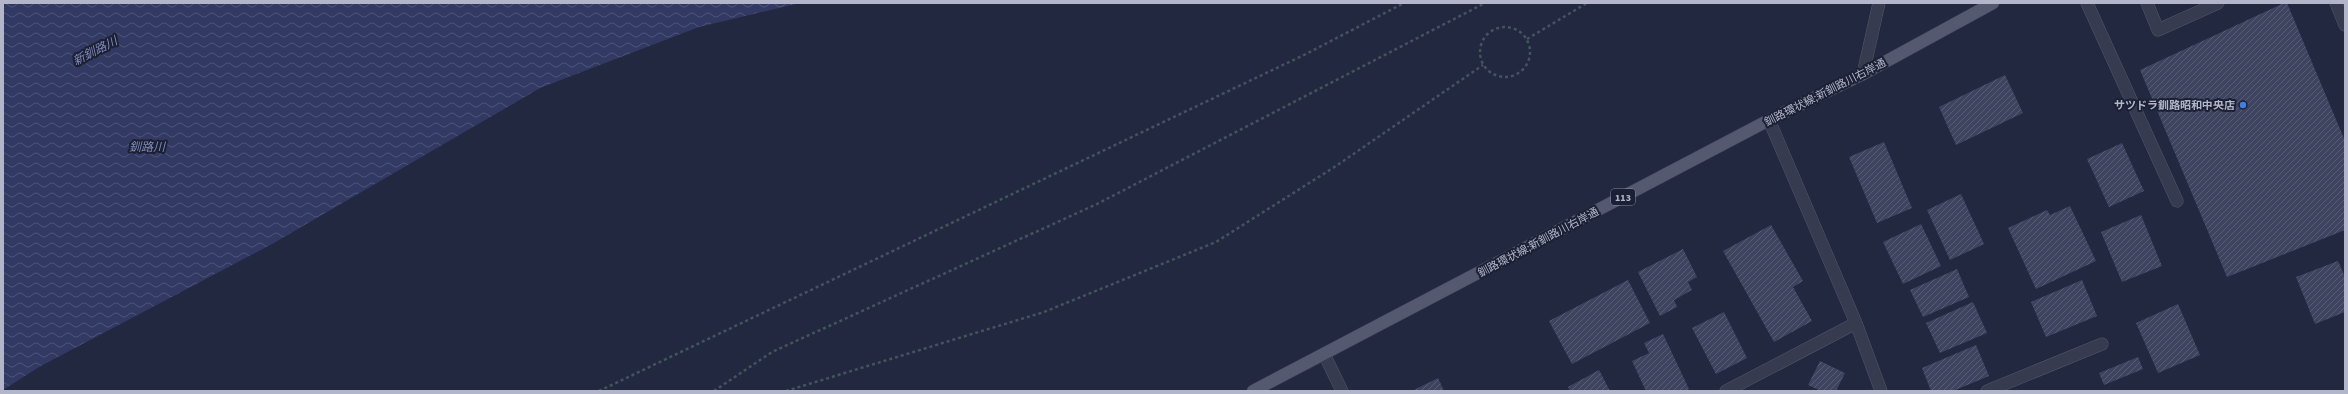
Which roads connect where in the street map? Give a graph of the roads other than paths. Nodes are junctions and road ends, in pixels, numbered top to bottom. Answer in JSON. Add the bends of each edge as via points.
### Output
{"nodes":[{"id":1,"x":1879,"y":3,"type":"edge"},
{"id":2,"x":1993,"y":3,"type":"edge"},
{"id":3,"x":2087,"y":3,"type":"edge"},
{"id":4,"x":2147,"y":3,"type":"edge"},
{"id":5,"x":2218,"y":3,"type":"edge"},
{"id":6,"x":2336,"y":3,"type":"edge"},
{"id":7,"x":2345,"y":25,"type":"edge"},
{"id":8,"x":1863,"y":74,"type":"junction"},
{"id":9,"x":1768,"y":120,"type":"junction"},
{"id":10,"x":2177,"y":201,"type":"dead end"},
{"id":11,"x":1856,"y":323,"type":"junction"},
{"id":12,"x":2102,"y":344,"type":"dead end"},
{"id":13,"x":1324,"y":354,"type":"junction"},
{"id":14,"x":1253,"y":391,"type":"edge"},
{"id":15,"x":1342,"y":391,"type":"edge"},
{"id":16,"x":1726,"y":391,"type":"edge"},
{"id":17,"x":1881,"y":391,"type":"edge"},
{"id":18,"x":1987,"y":391,"type":"edge"}],
"edges":[{"from":1,"to":8,"type":"street"},
{"from":2,"to":8,"type":"main road","name":"釧路環状線;新釧路川右岸通","number":"113"},
{"from":3,"to":10,"type":"street"},
{"from":4,"to":5,"type":"street","via":[[2158,30]]},
{"from":6,"to":7,"type":"street"},
{"from":8,"to":9,"type":"main road","name":"釧路環状線;新釧路川右岸通","number":"113"},
{"from":9,"to":11,"type":"street"},
{"from":9,"to":13,"type":"main road","name":"釧路環状線;新釧路川右岸通","number":"113"},
{"from":11,"to":16,"type":"street"},
{"from":11,"to":17,"type":"street"},
{"from":12,"to":18,"type":"street"},
{"from":13,"to":14,"type":"main road","name":"釧路環状線;新釧路川右岸通","number":"113"},
{"from":13,"to":15,"type":"street"}]}
